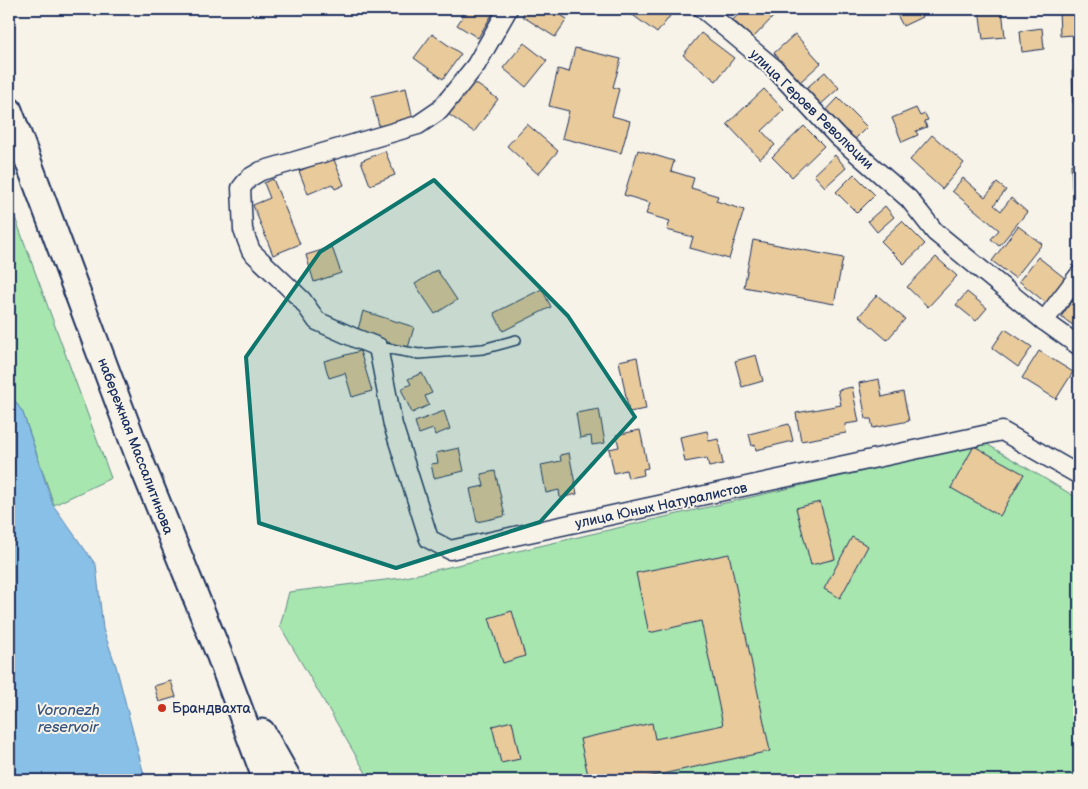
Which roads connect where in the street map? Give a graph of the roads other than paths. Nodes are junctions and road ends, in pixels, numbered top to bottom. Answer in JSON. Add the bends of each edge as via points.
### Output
{"nodes":[{"id":1,"x":508,"y":9,"type":"edge"},
{"id":2,"x":703,"y":9,"type":"edge"},
{"id":3,"x":9,"y":110,"type":"edge"},
{"id":4,"x":1079,"y":275,"type":"edge"},
{"id":5,"x":1044,"y":321,"type":"junction"},
{"id":6,"x":516,"y":340,"type":"dead end"},
{"id":7,"x":1079,"y":346,"type":"edge"},
{"id":8,"x":378,"y":347,"type":"junction"},
{"id":9,"x":1079,"y":476,"type":"edge"},
{"id":10,"x":219,"y":654,"type":"junction"},
{"id":11,"x":266,"y":780,"type":"edge"},
{"id":12,"x":288,"y":780,"type":"edge"}],
"edges":[{"from":1,"to":8,"type":"street","via":[[476,65],[440,110],[418,125],[261,171],[240,188],[243,230],[251,251],[302,300],[317,322]]},
{"from":2,"to":5,"type":"street","name":"улица Героев Революции","via":[[775,69],[837,136],[909,199],[935,232]]},
{"from":3,"to":10,"type":"main road","name":"набережная Массалитинова","via":[[138,455]]},
{"from":4,"to":5,"type":"street"},
{"from":5,"to":7,"type":"street","name":"улица Героев Революции"},
{"from":6,"to":8,"type":"lane","via":[[483,349],[419,354]]},
{"from":8,"to":9,"type":"street","name":"улица Юных Натуралистов","via":[[392,425],[428,539],[450,550],[1002,431]]},
{"from":10,"to":11,"type":"main road","name":"набережная Массалитинова"},
{"from":10,"to":12,"type":"main road"}]}
